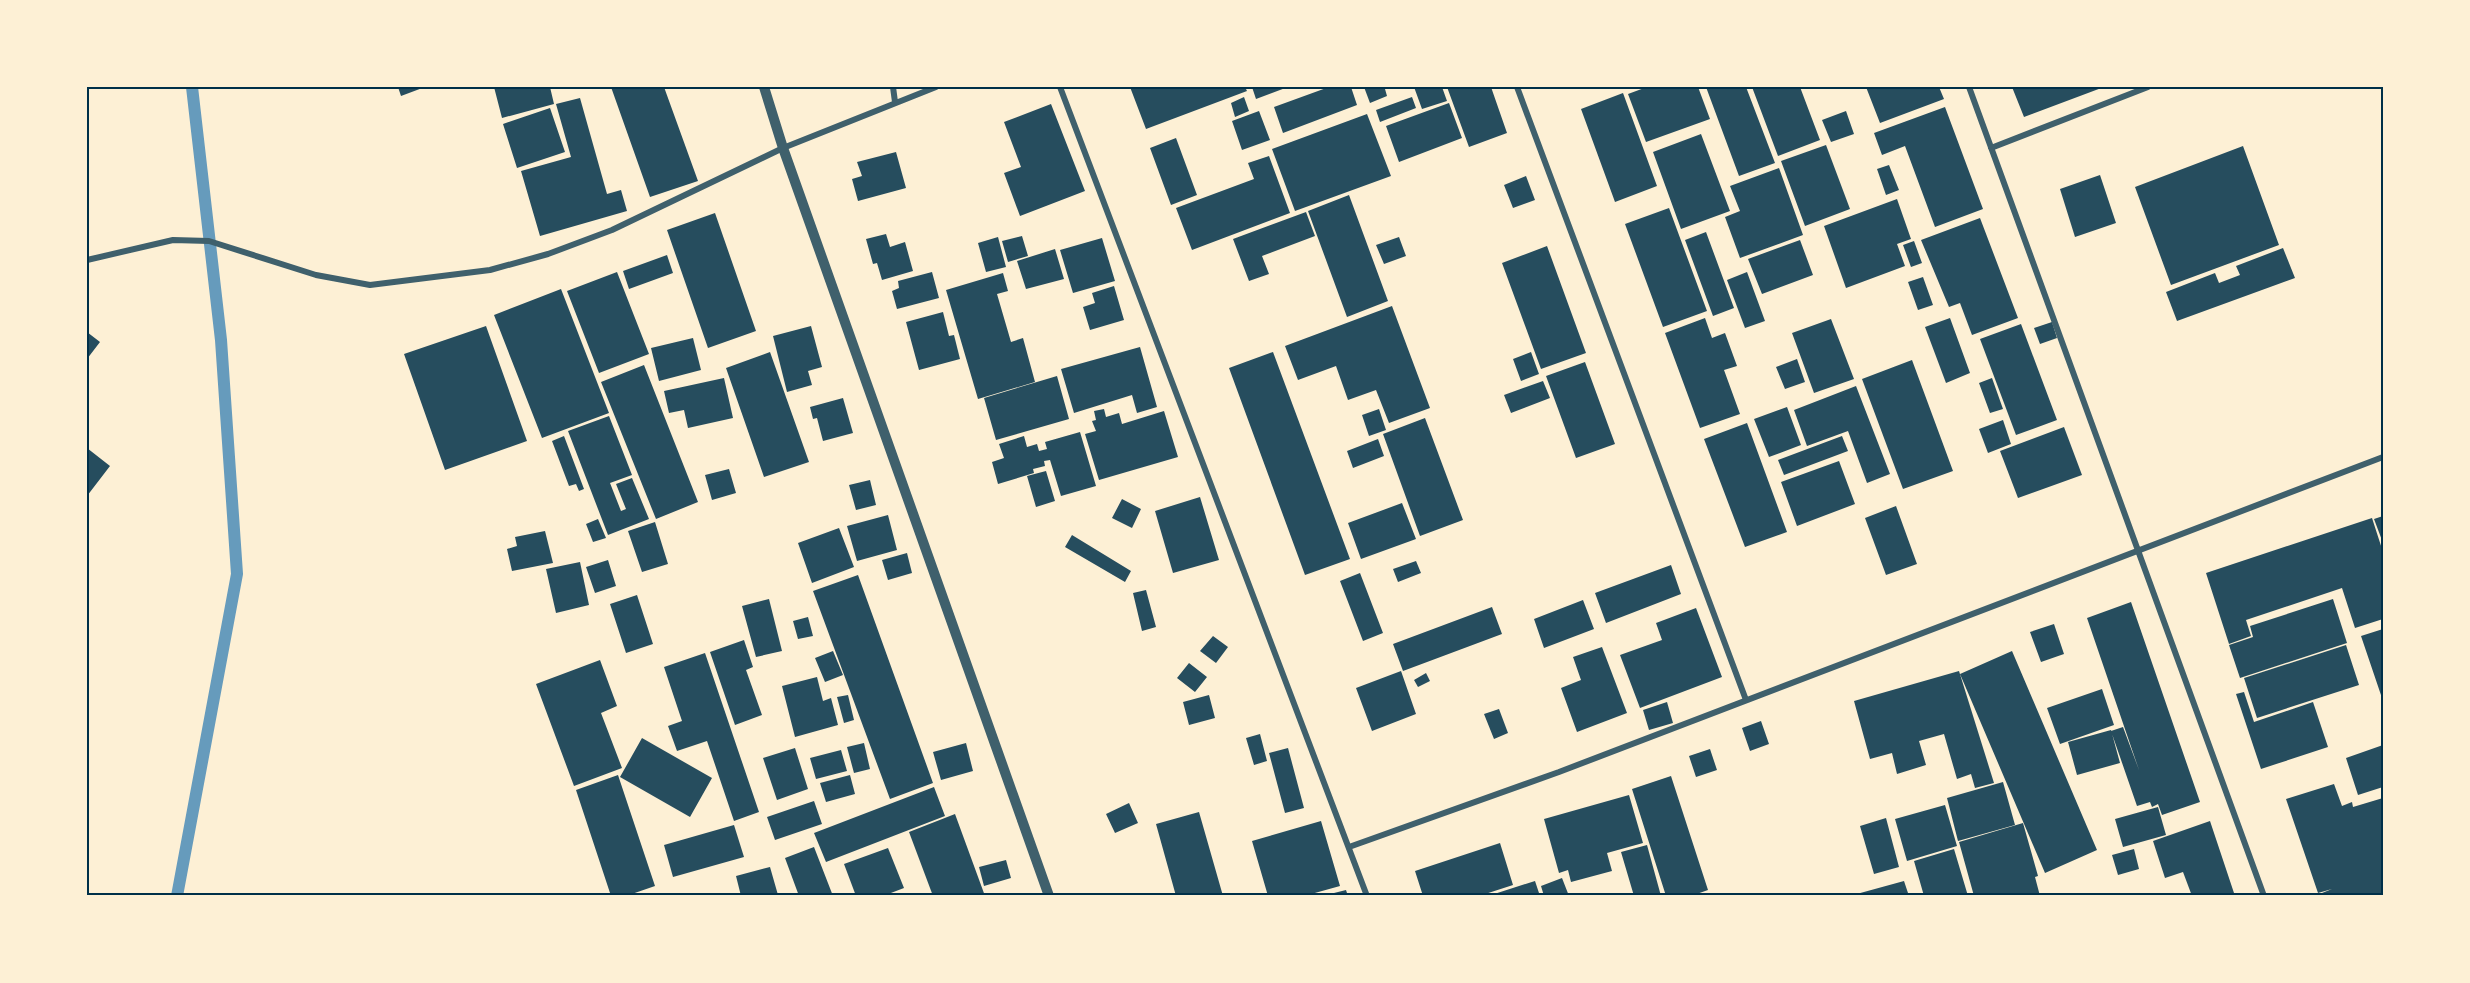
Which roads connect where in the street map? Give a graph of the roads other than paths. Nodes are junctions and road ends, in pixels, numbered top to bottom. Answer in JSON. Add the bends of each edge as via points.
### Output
{"nodes":[{"id":1,"x":764,"y":87,"type":"edge"},
{"id":2,"x":893,"y":87,"type":"edge"},
{"id":3,"x":936,"y":87,"type":"edge"},
{"id":4,"x":1060,"y":87,"type":"edge"},
{"id":5,"x":1517,"y":87,"type":"edge"},
{"id":6,"x":1969,"y":87,"type":"edge"},
{"id":7,"x":2148,"y":87,"type":"edge"},
{"id":8,"x":896,"y":102,"type":"junction"},
{"id":9,"x":783,"y":148,"type":"junction"},
{"id":10,"x":1991,"y":148,"type":"junction"},
{"id":11,"x":87,"y":260,"type":"edge"},
{"id":12,"x":2383,"y":457,"type":"edge"},
{"id":13,"x":2138,"y":550,"type":"junction"},
{"id":14,"x":1746,"y":700,"type":"junction"},
{"id":15,"x":1349,"y":847,"type":"junction"},
{"id":16,"x":1049,"y":896,"type":"edge"},
{"id":17,"x":1367,"y":896,"type":"edge"},
{"id":18,"x":2264,"y":896,"type":"edge"}],
"edges":[{"from":1,"to":9,"type":"street"},
{"from":2,"to":8,"type":"street"},
{"from":3,"to":8,"type":"street"},
{"from":4,"to":15,"type":"street"},
{"from":5,"to":14,"type":"street"},
{"from":6,"to":10,"type":"street"},
{"from":7,"to":10,"type":"street"},
{"from":8,"to":9,"type":"street"},
{"from":9,"to":11,"type":"street","via":[[612,230],[490,270],[370,285],[316,275],[209,241],[182,240]]},
{"from":9,"to":16,"type":"street"},
{"from":10,"to":13,"type":"street"},
{"from":12,"to":13,"type":"street"},
{"from":13,"to":14,"type":"street"},
{"from":13,"to":18,"type":"street"},
{"from":14,"to":15,"type":"street"},
{"from":15,"to":17,"type":"street"}]}
